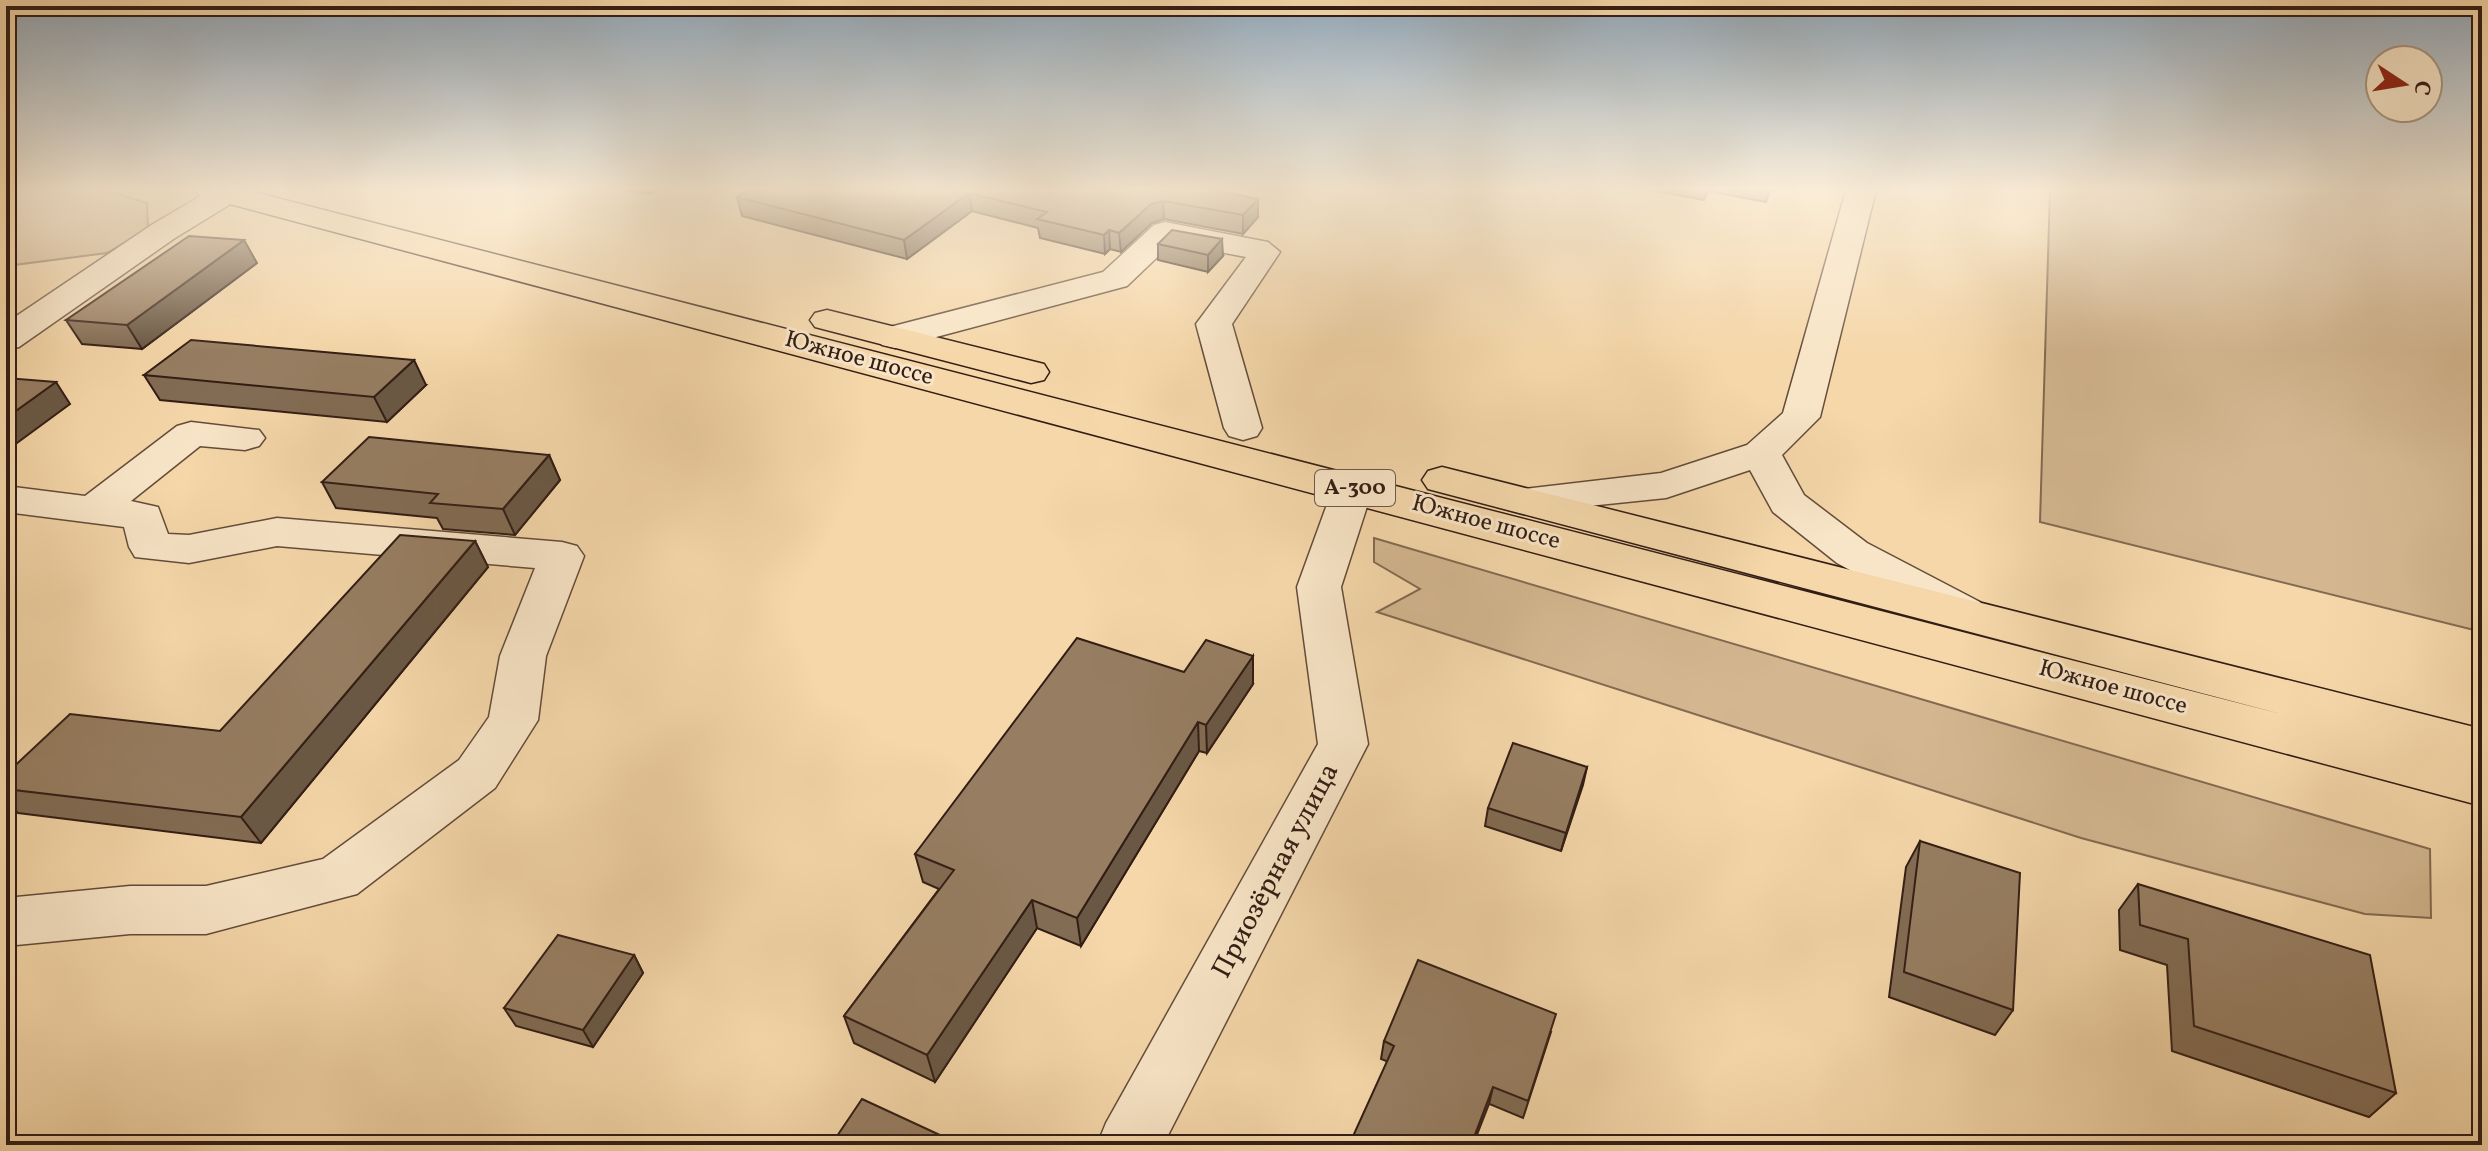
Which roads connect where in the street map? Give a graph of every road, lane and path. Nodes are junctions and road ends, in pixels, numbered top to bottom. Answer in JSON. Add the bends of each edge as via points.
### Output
{"nodes":[{"id":1,"x":145,"y":244,"type":"edge"},
{"id":2,"x":416,"y":244,"type":"edge"},
{"id":3,"x":518,"y":244,"type":"edge"},
{"id":4,"x":1153,"y":244,"type":"edge"},
{"id":5,"x":1228,"y":244,"type":"edge"},
{"id":6,"x":1847,"y":244,"type":"edge"},
{"id":7,"x":11,"y":332,"type":"edge"},
{"id":8,"x":895,"y":337,"type":"junction"},
{"id":9,"x":1243,"y":428,"type":"junction"},
{"id":10,"x":245,"y":438,"type":"dead end"},
{"id":11,"x":1761,"y":453,"type":"junction"},
{"id":12,"x":1353,"y":488,"type":"junction"},
{"id":13,"x":6,"y":499,"type":"edge"},
{"id":14,"x":1521,"y":500,"type":"junction"},
{"id":15,"x":93,"y":510,"type":"junction"},
{"id":16,"x":1968,"y":616,"type":"junction"},
{"id":17,"x":2482,"y":748,"type":"edge"},
{"id":18,"x":2482,"y":786,"type":"edge"},
{"id":19,"x":6,"y":922,"type":"edge"},
{"id":20,"x":1129,"y":1145,"type":"edge"}],
"edges":[{"from":1,"to":7,"type":"street"},
{"from":2,"to":12,"type":"main road","name":"Южное шоссе","number":"А-300"},
{"from":3,"to":8,"type":"main road","name":"Южное шоссе","number":"А-300"},
{"from":4,"to":8,"type":"street","via":[[1115,279]]},
{"from":5,"to":9,"type":"street","via":[[1264,252],[1214,324]]},
{"from":6,"to":11,"type":"street","via":[[1801,417]]},
{"from":8,"to":9,"type":"main road","name":"Южное шоссе","number":"А-300"},
{"from":9,"to":14,"type":"main road","name":"Южное шоссе","number":"А-300"},
{"from":10,"to":15,"type":"street","via":[[191,434]]},
{"from":11,"to":14,"type":"street","via":[[1666,485]]},
{"from":11,"to":16,"type":"street","via":[[1788,503],[1852,553]]},
{"from":12,"to":18,"type":"main road","name":"Южное шоссе","number":"А-300"},
{"from":12,"to":20,"type":"street","name":"Приозёрная улица","via":[[1319,587],[1343,744]]},
{"from":13,"to":15,"type":"street"},
{"from":14,"to":16,"type":"main road","name":"Южное шоссе","number":"А-300"},
{"from":15,"to":19,"type":"street","via":[[143,516],[150,547],[189,549],[277,532],[562,556],[523,656],[513,720],[477,774],[338,878],[206,910],[130,910]]},
{"from":16,"to":17,"type":"main road","name":"Южное шоссе","number":"А-300"}]}
